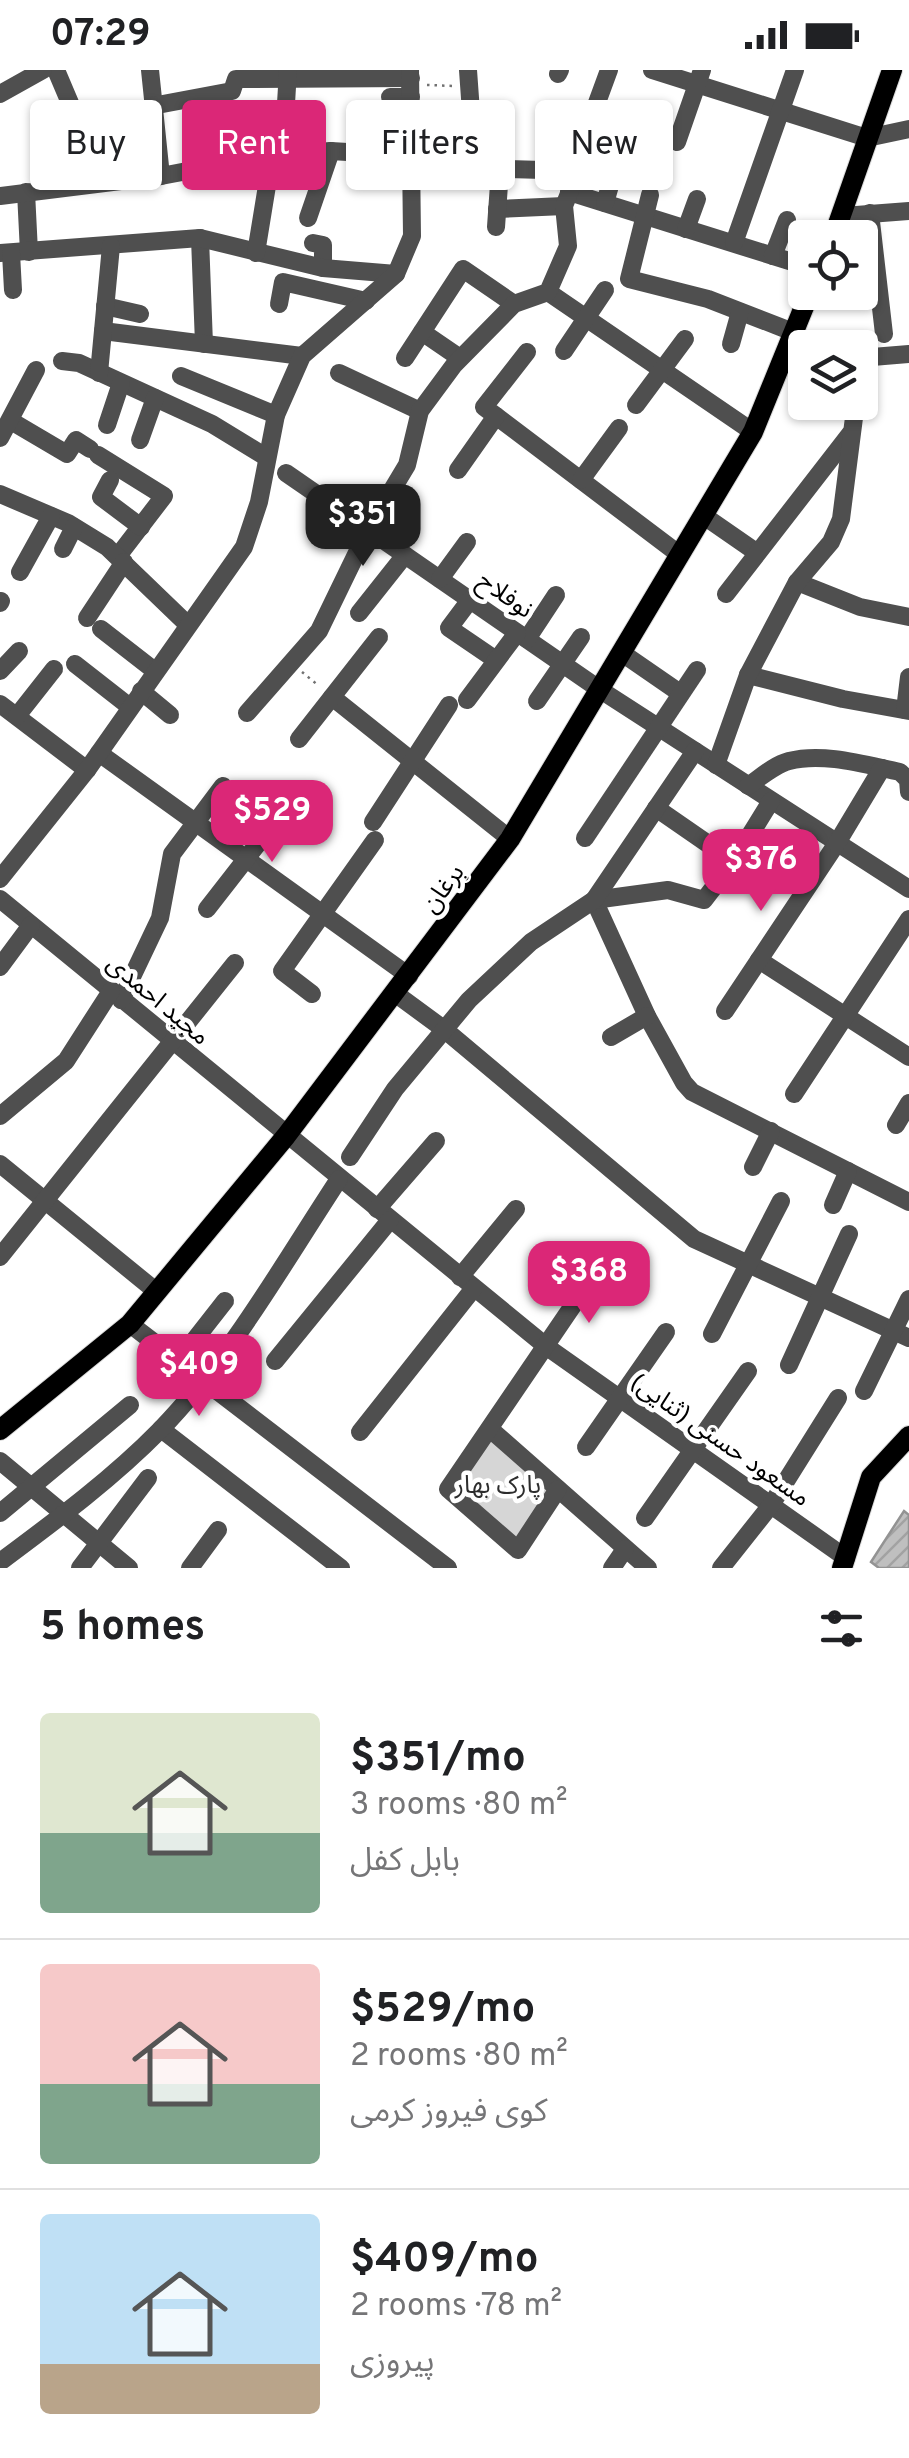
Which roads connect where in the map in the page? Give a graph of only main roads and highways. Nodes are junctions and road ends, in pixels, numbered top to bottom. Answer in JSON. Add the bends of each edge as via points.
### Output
{"nodes":[{"id":1,"x":892,"y":70,"type":"edge"},
{"id":2,"x":841,"y":220,"type":"edge"},
{"id":3,"x":802,"y":310,"type":"edge"},
{"id":4,"x":0,"y":1430,"type":"edge"},
{"id":5,"x":909,"y":1436,"type":"edge"},
{"id":6,"x":844,"y":1563,"type":"edge"}],
"edges":[{"from":1,"to":2,"type":"main road"},
{"from":3,"to":4,"type":"main road","name":"برغان","via":[[753,432],[510,839],[286,1136],[130,1324]]},
{"from":5,"to":6,"type":"main road","via":[[871,1477]]}]}
